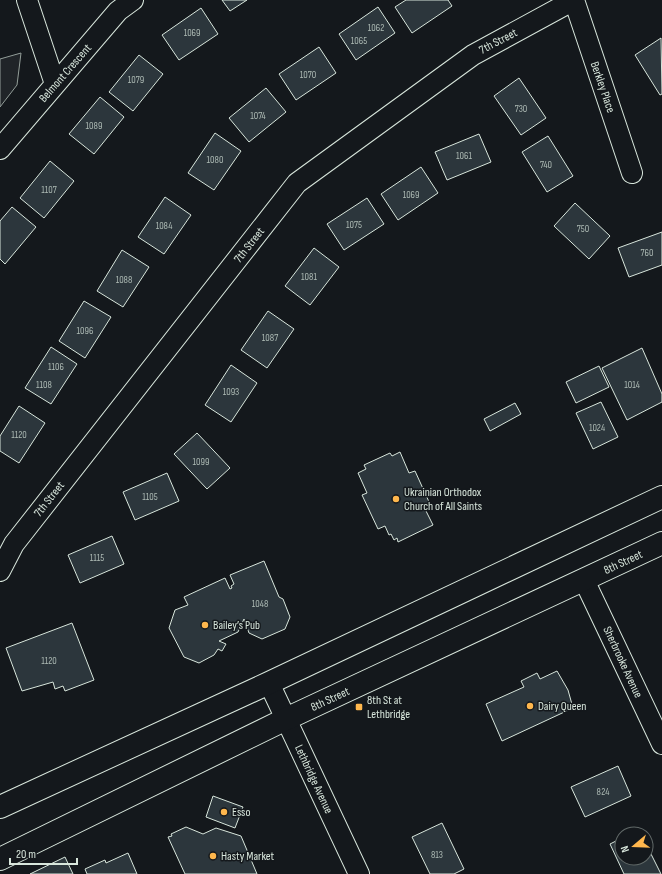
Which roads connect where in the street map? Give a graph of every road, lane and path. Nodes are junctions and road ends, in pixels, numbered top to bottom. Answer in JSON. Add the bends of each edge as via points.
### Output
{"nodes":[{"id":1,"x":26,"y":0,"type":"edge"},
{"id":2,"x":133,"y":0,"type":"edge"},
{"id":3,"x":574,"y":0,"type":"edge"},
{"id":4,"x":55,"y":84,"type":"junction"},
{"id":5,"x":0,"y":149,"type":"edge"},
{"id":6,"x":632,"y":173,"type":"dead end"},
{"id":7,"x":662,"y":497,"type":"edge"},
{"id":8,"x":662,"y":543,"type":"edge"},
{"id":9,"x":7,"y":544,"type":"edge"},
{"id":10,"x":0,"y":571,"type":"edge"},
{"id":11,"x":584,"y":580,"type":"junction"},
{"id":12,"x":269,"y":683,"type":"junction"},
{"id":13,"x":286,"y":720,"type":"junction"},
{"id":14,"x":662,"y":744,"type":"edge"},
{"id":15,"x":0,"y":807,"type":"edge"},
{"id":16,"x":0,"y":859,"type":"edge"},
{"id":17,"x":359,"y":874,"type":"edge"}],
"edges":[{"from":1,"to":4,"type":"street"},
{"from":2,"to":4,"type":"street","name":"Belmont Crescent","via":[[118,11]]},
{"from":3,"to":6,"type":"street","name":"Berkley Place"},
{"from":3,"to":9,"type":"street","name":"7th Street","via":[[473,55],[297,183]]},
{"from":4,"to":5,"type":"street","name":"Belmont Crescent"},
{"from":7,"to":12,"type":"main road"},
{"from":8,"to":11,"type":"main road","name":"8th Street"},
{"from":9,"to":10,"type":"street","name":"7th Street"},
{"from":11,"to":13,"type":"main road","name":"8th Street"},
{"from":11,"to":14,"type":"street","name":"Sherbrooke Avenue"},
{"from":12,"to":13,"type":"street","name":"Lethbridge Avenue"},
{"from":12,"to":15,"type":"main road"},
{"from":13,"to":16,"type":"main road","name":"8th Street"},
{"from":13,"to":17,"type":"street","name":"Lethbridge Avenue"}]}
